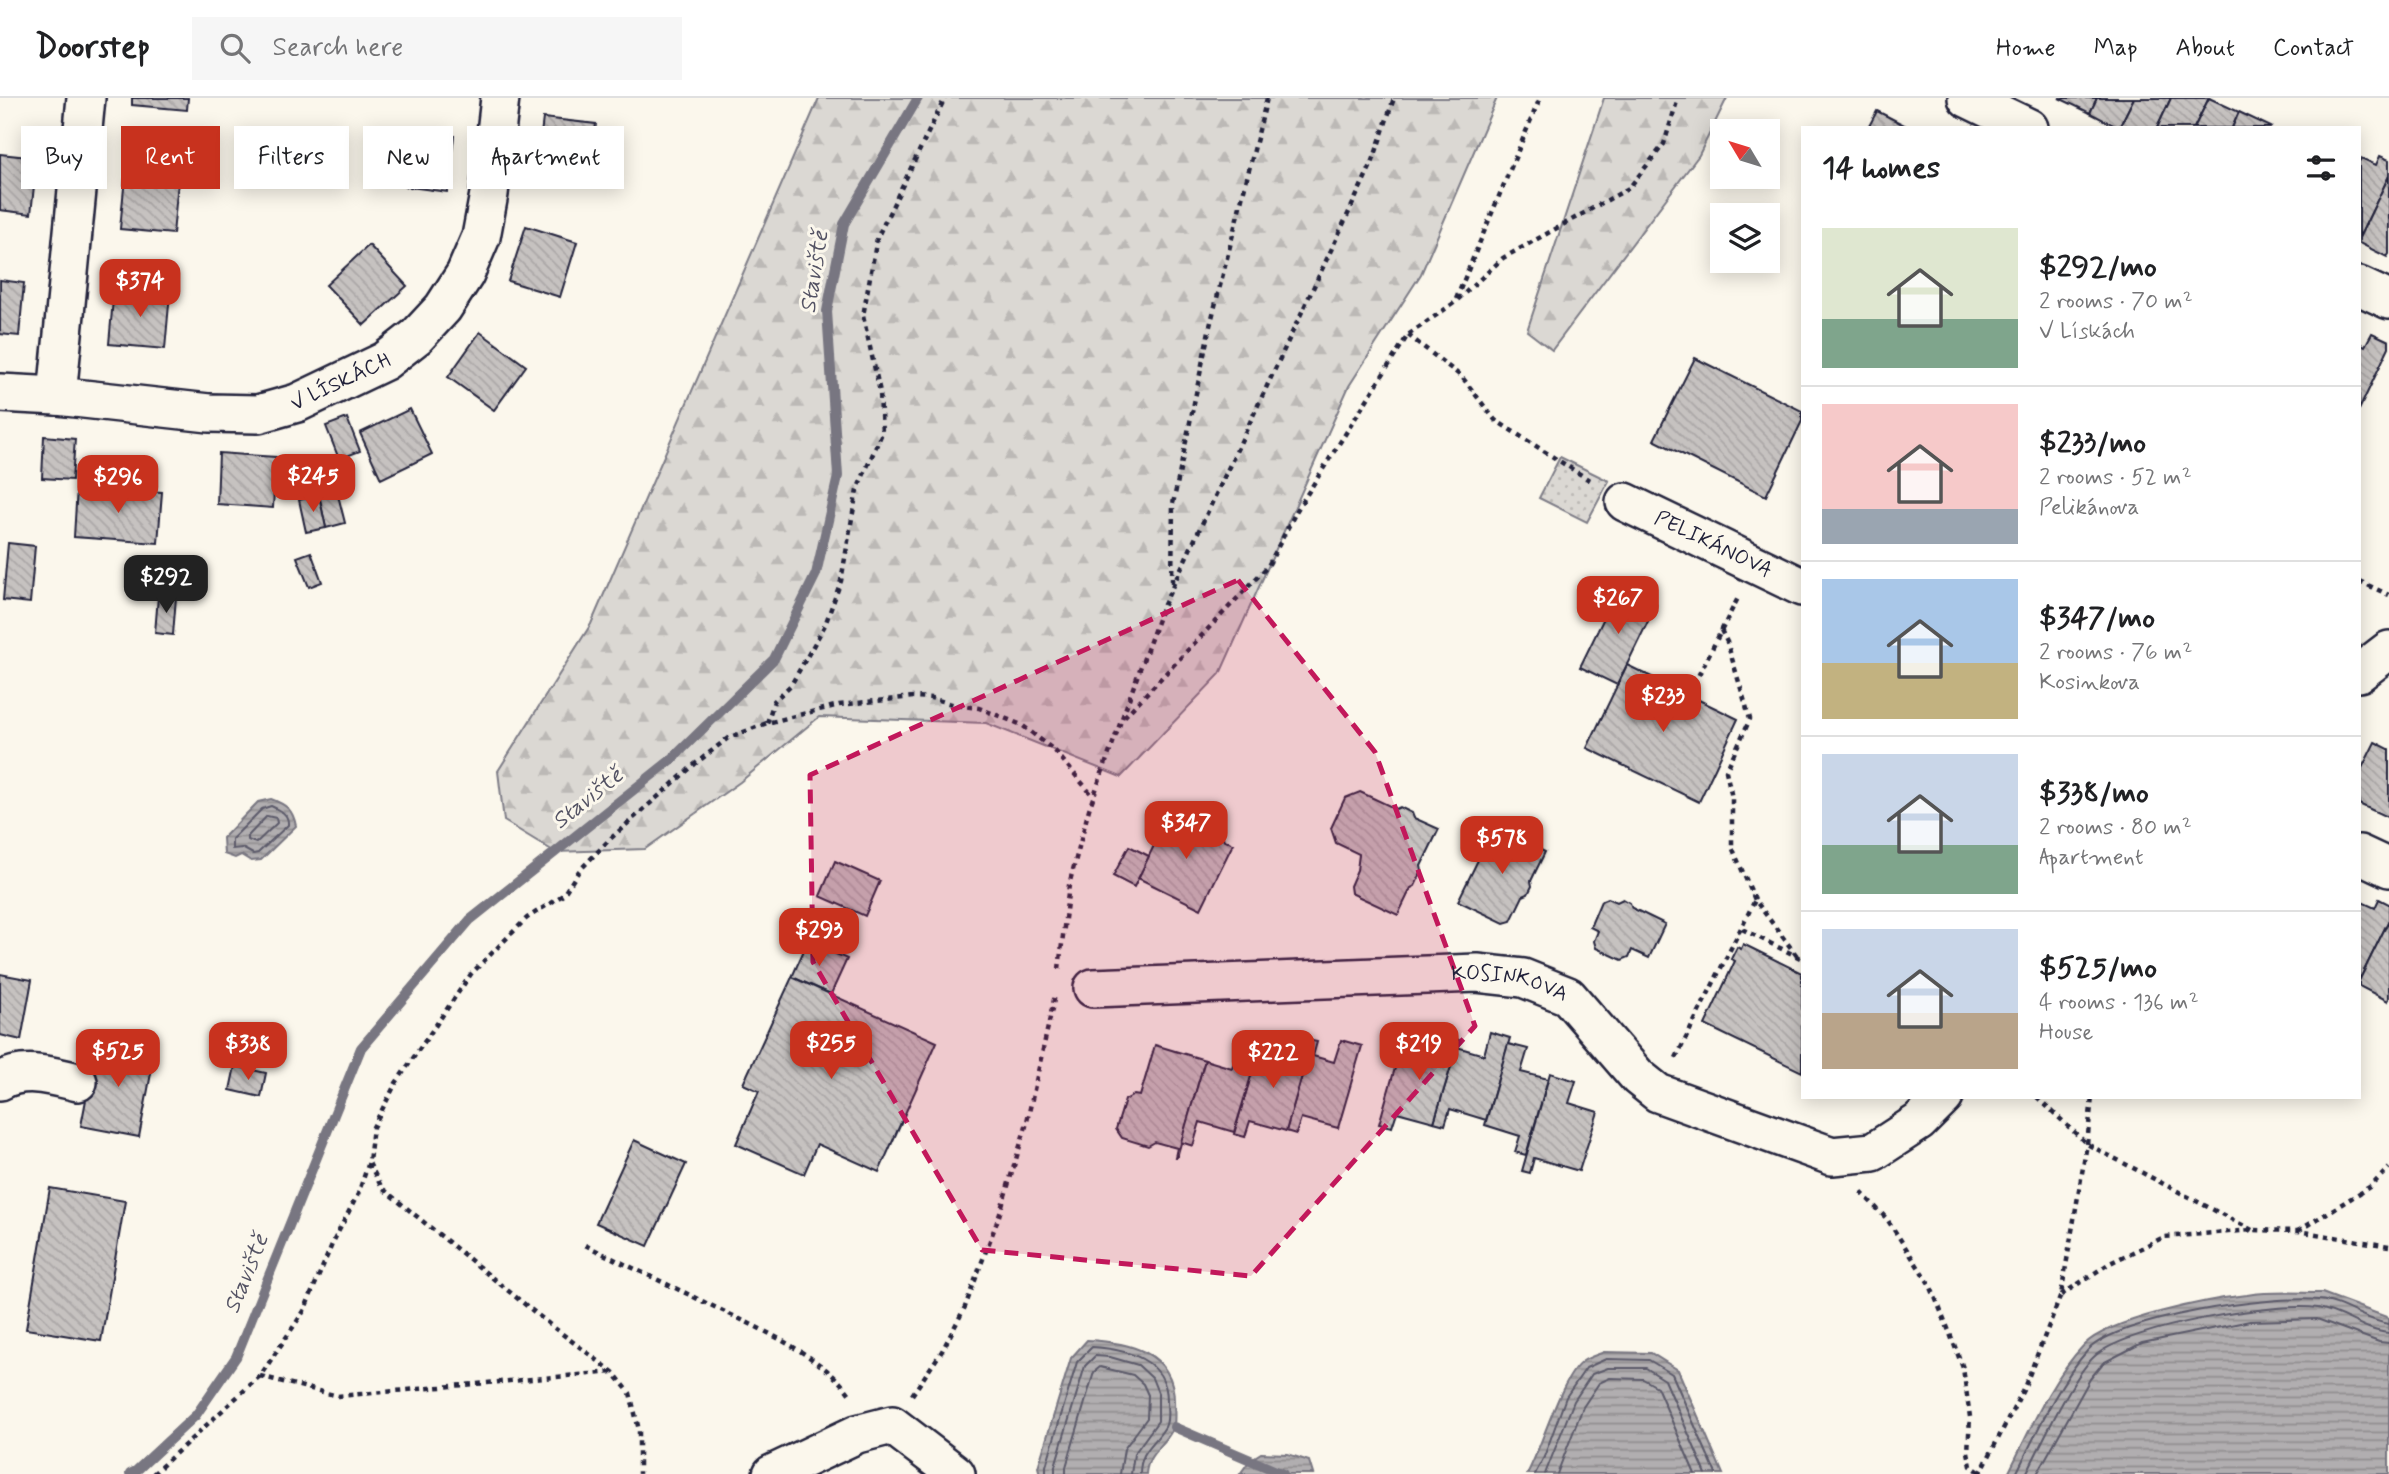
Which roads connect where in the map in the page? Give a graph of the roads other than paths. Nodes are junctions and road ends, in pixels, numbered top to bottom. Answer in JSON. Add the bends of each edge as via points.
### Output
{"nodes":[{"id":1,"x":86,"y":98,"type":"edge"},
{"id":2,"x":499,"y":98,"type":"edge"},
{"id":3,"x":1967,"y":98,"type":"edge"},
{"id":4,"x":2025,"y":126,"type":"edge"},
{"id":5,"x":2361,"y":287,"type":"edge"},
{"id":6,"x":2389,"y":300,"type":"edge"},
{"id":7,"x":0,"y":393,"type":"edge"},
{"id":8,"x":57,"y":396,"type":"junction"},
{"id":9,"x":1625,"y":502,"type":"road end"},
{"id":10,"x":1801,"y":587,"type":"edge"},
{"id":11,"x":2389,"y":650,"type":"edge"},
{"id":12,"x":2361,"y":671,"type":"edge"},
{"id":13,"x":2361,"y":855,"type":"edge"},
{"id":14,"x":2389,"y":868,"type":"edge"},
{"id":15,"x":1093,"y":988,"type":"dead end"},
{"id":16,"x":0,"y":1081,"type":"edge"},
{"id":17,"x":78,"y":1082,"type":"dead end"},
{"id":18,"x":1942,"y":1099,"type":"edge"},
{"id":19,"x":784,"y":1471,"type":"edge"},
{"id":20,"x":957,"y":1474,"type":"edge"}],
"edges":[{"from":1,"to":8,"type":"street"},
{"from":2,"to":8,"type":"street","name":"V LÍSKÁCH","via":[[481,237],[466,274],[417,336],[385,361],[298,403],[258,414]]},
{"from":3,"to":4,"type":"street"},
{"from":5,"to":6,"type":"street"},
{"from":7,"to":8,"type":"street","name":"V LÍSKÁCH"},
{"from":9,"to":10,"type":"street","name":"PELIKÁNOVA"},
{"from":11,"to":12,"type":"street"},
{"from":13,"to":14,"type":"street"},
{"from":15,"to":18,"type":"street","name":"KOSINKOVA","via":[[1477,973],[1523,978],[1568,996],[1638,1077],[1658,1093],[1832,1156],[1873,1152],[1919,1122]]},
{"from":16,"to":17,"type":"street","via":[[34,1072]]},
{"from":19,"to":20,"type":"street","via":[[856,1434],[892,1425]]}]}
